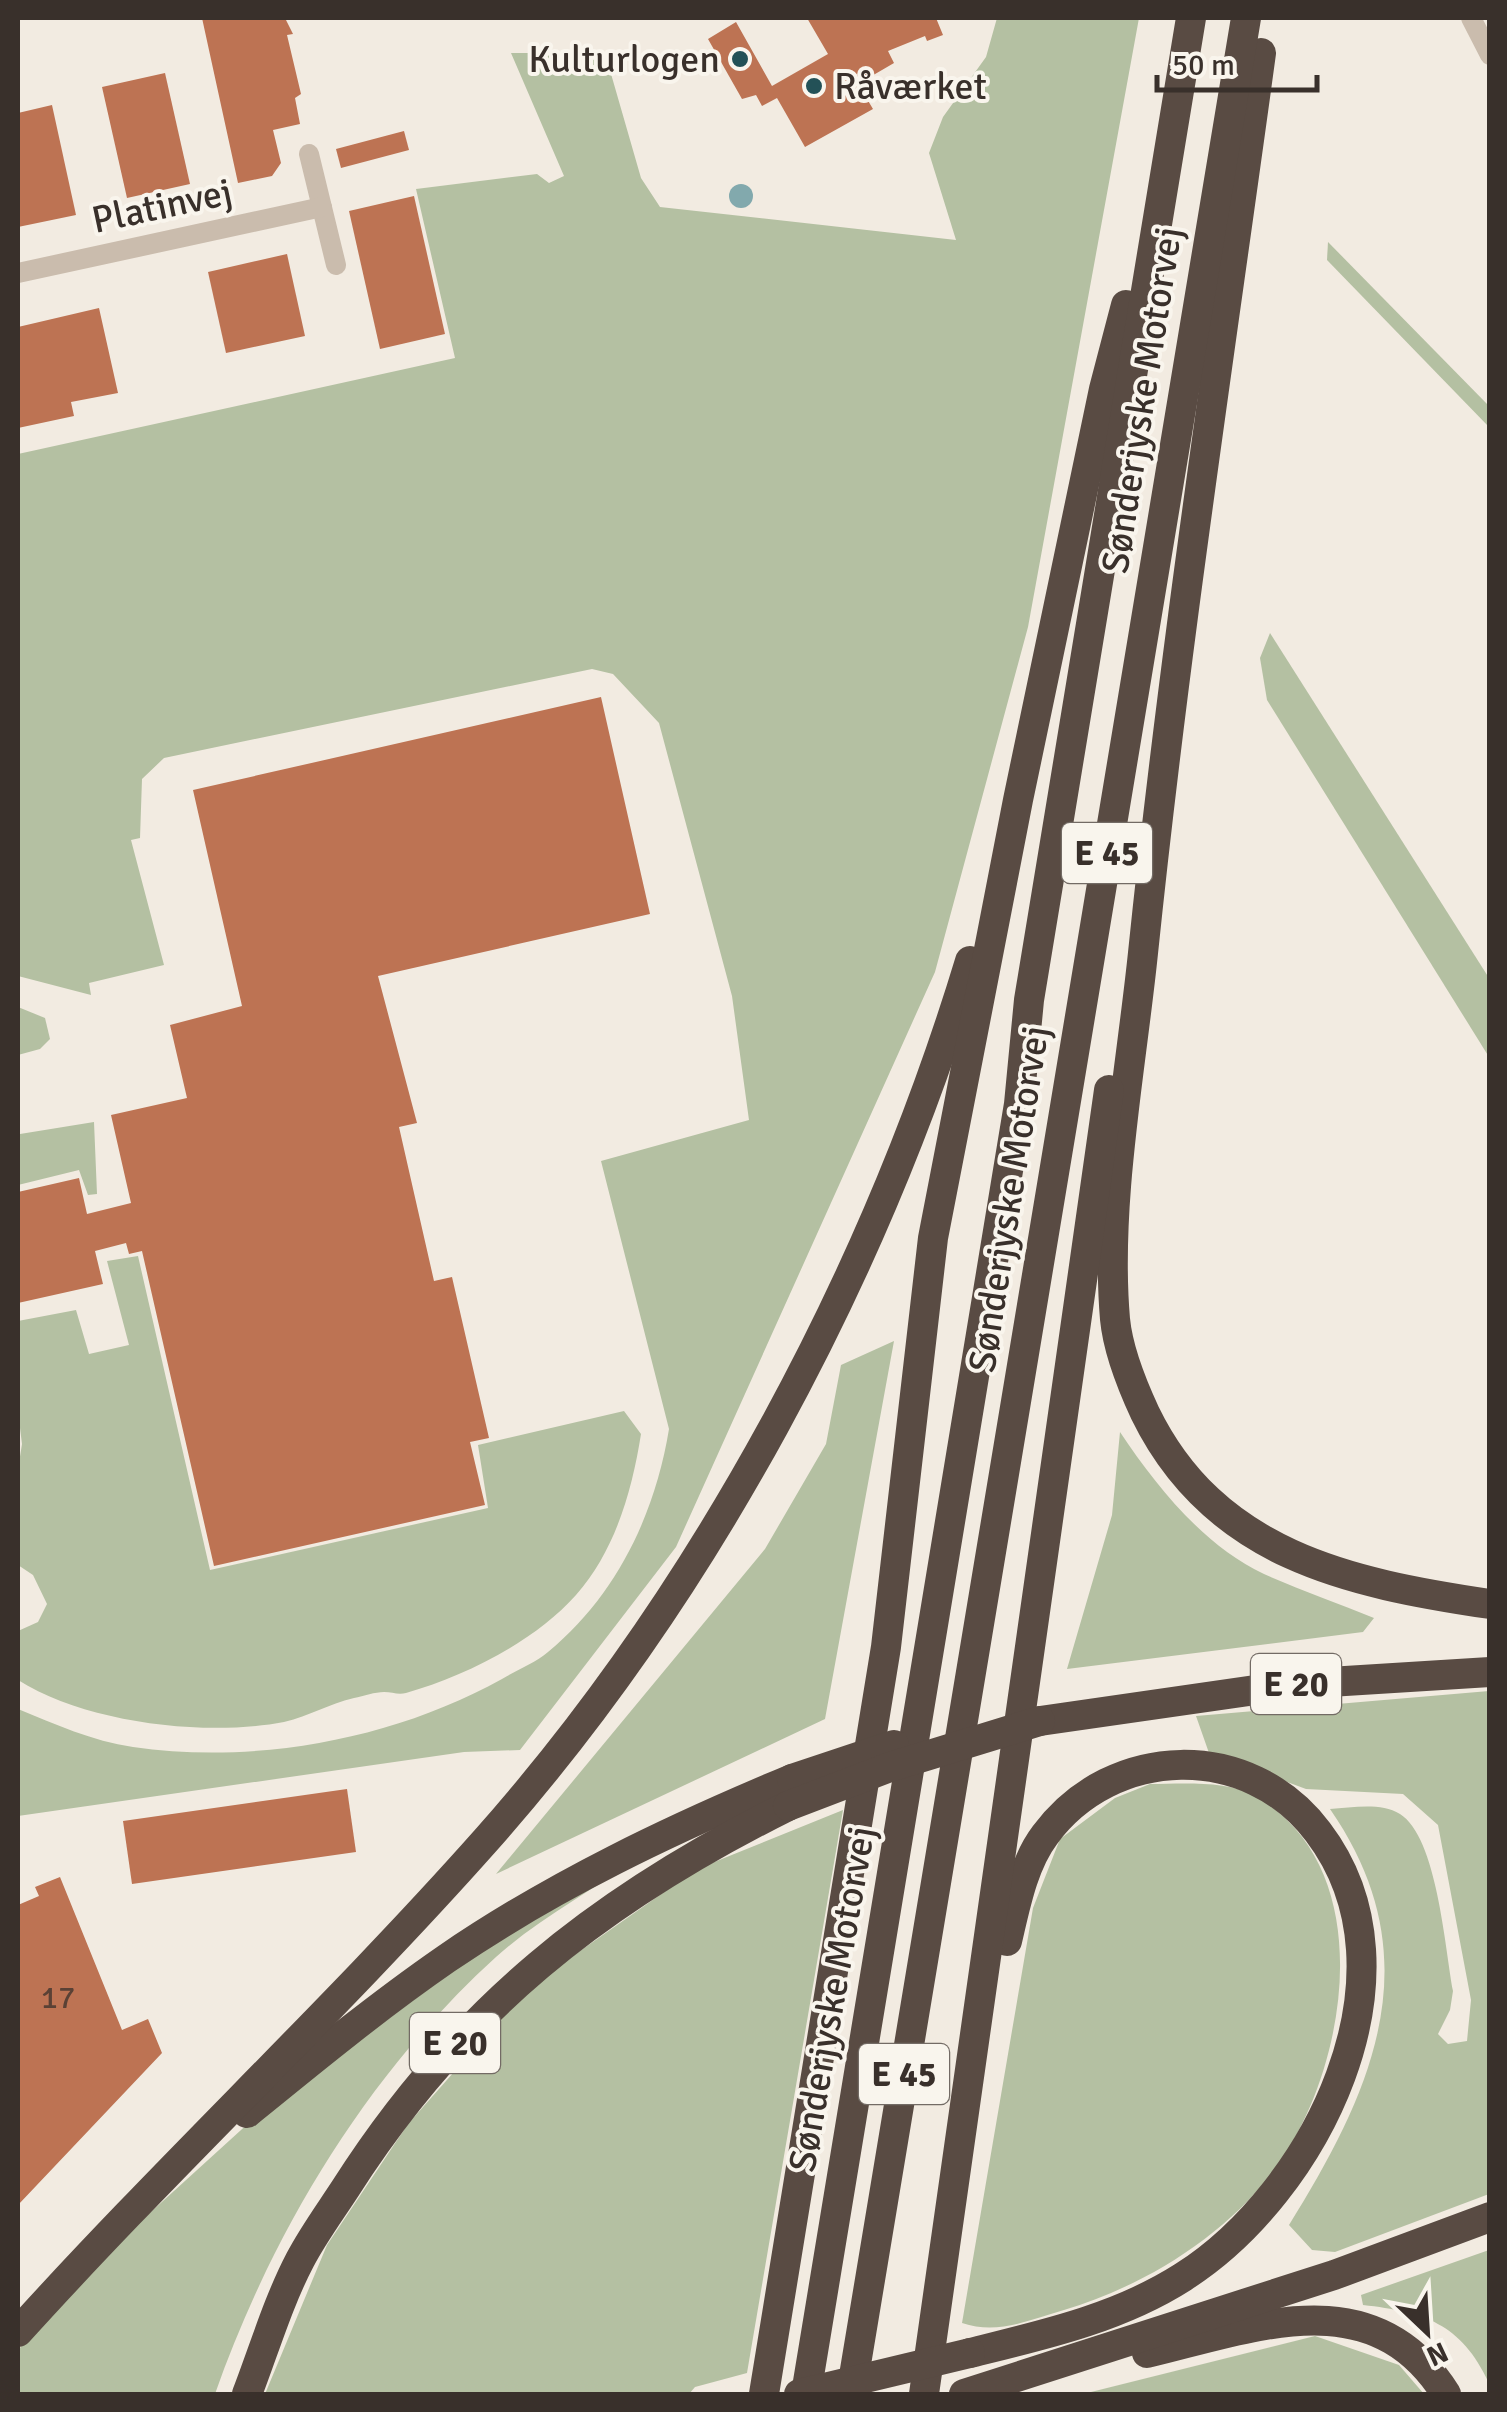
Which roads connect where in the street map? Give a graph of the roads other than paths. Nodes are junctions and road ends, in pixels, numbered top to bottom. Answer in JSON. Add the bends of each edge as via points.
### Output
{"nodes":[{"id":1,"x":1191,"y":18,"type":"edge"},
{"id":2,"x":1246,"y":18,"type":"edge"},
{"id":3,"x":1266,"y":18,"type":"edge"},
{"id":4,"x":1471,"y":18,"type":"edge"},
{"id":5,"x":1490,"y":54,"type":"edge"},
{"id":6,"x":1172,"y":132,"type":"junction"},
{"id":7,"x":308,"y":154,"type":"dead end"},
{"id":8,"x":322,"y":207,"type":"junction"},
{"id":9,"x":336,"y":265,"type":"dead end"},
{"id":10,"x":18,"y":273,"type":"edge"},
{"id":11,"x":1018,"y":800,"type":"junction"},
{"id":12,"x":1159,"y":801,"type":"junction"},
{"id":13,"x":1490,"y":1604,"type":"edge"},
{"id":14,"x":1490,"y":1672,"type":"edge"},
{"id":15,"x":790,"y":1793,"type":"junction"},
{"id":16,"x":265,"y":2071,"type":"junction"},
{"id":17,"x":966,"y":2114,"type":"junction"},
{"id":18,"x":124,"y":2214,"type":"junction"},
{"id":19,"x":1490,"y":2217,"type":"edge"},
{"id":20,"x":18,"y":2307,"type":"edge"},
{"id":21,"x":18,"y":2332,"type":"edge"},
{"id":22,"x":1016,"y":2380,"type":"junction"},
{"id":23,"x":247,"y":2394,"type":"edge"},
{"id":24,"x":764,"y":2394,"type":"edge"},
{"id":25,"x":802,"y":2394,"type":"edge"},
{"id":26,"x":852,"y":2394,"type":"edge"},
{"id":27,"x":926,"y":2394,"type":"edge"},
{"id":28,"x":964,"y":2394,"type":"edge"},
{"id":29,"x":1446,"y":2394,"type":"edge"}],
"edges":[{"from":1,"to":6,"type":"highway","name":"Sønderjyske Motorvej","number":"E 45"},
{"from":2,"to":26,"type":"highway","name":"Sønderjyske Motorvej","number":"E 45"},
{"from":3,"to":12,"type":"highway"},
{"from":4,"to":5,"type":"street"},
{"from":6,"to":11,"type":"highway","via":[[1104,389]]},
{"from":6,"to":25,"type":"highway","name":"Sønderjyske Motorvej","number":"E 45","via":[[1028,1000],[1019,1104],[907,1796]]},
{"from":7,"to":8,"type":"street"},
{"from":8,"to":9,"type":"street"},
{"from":8,"to":10,"type":"street","name":"Platinvej"},
{"from":11,"to":16,"type":"highway","via":[[920,1112],[772,1429],[618,1672],[534,1782]]},
{"from":11,"to":24,"type":"highway","via":[[933,1238],[886,1648]]},
{"from":12,"to":13,"type":"highway","via":[[1114,1241],[1115,1323],[1146,1416],[1208,1499],[1284,1554],[1343,1577]]},
{"from":12,"to":17,"type":"highway","via":[[1122,1001]]},
{"from":14,"to":15,"type":"highway","number":"E 20","bridge":true,"via":[[1297,1684],[909,1741]]},
{"from":15,"to":18,"type":"highway","via":[[678,1826],[447,1958]]},
{"from":15,"to":23,"type":"highway","number":"E 20","via":[[618,1902],[464,2033],[392,2116],[300,2260]]},
{"from":16,"to":18,"type":"highway"},
{"from":16,"to":20,"type":"highway","via":[[159,2160]]},
{"from":17,"to":25,"type":"highway","bridge":true,"via":[[1026,1874],[1042,1839],[1072,1807],[1124,1774],[1199,1763],[1266,1786],[1317,1830],[1341,1869],[1354,1912],[1358,1991],[1337,2086],[1301,2161],[1237,2236],[1182,2278],[1071,2327]]},
{"from":17,"to":27,"type":"highway"},
{"from":18,"to":21,"type":"highway"},
{"from":19,"to":22,"type":"highway"},
{"from":22,"to":28,"type":"highway"},
{"from":22,"to":29,"type":"highway","via":[[1318,2318],[1390,2338]]}]}
